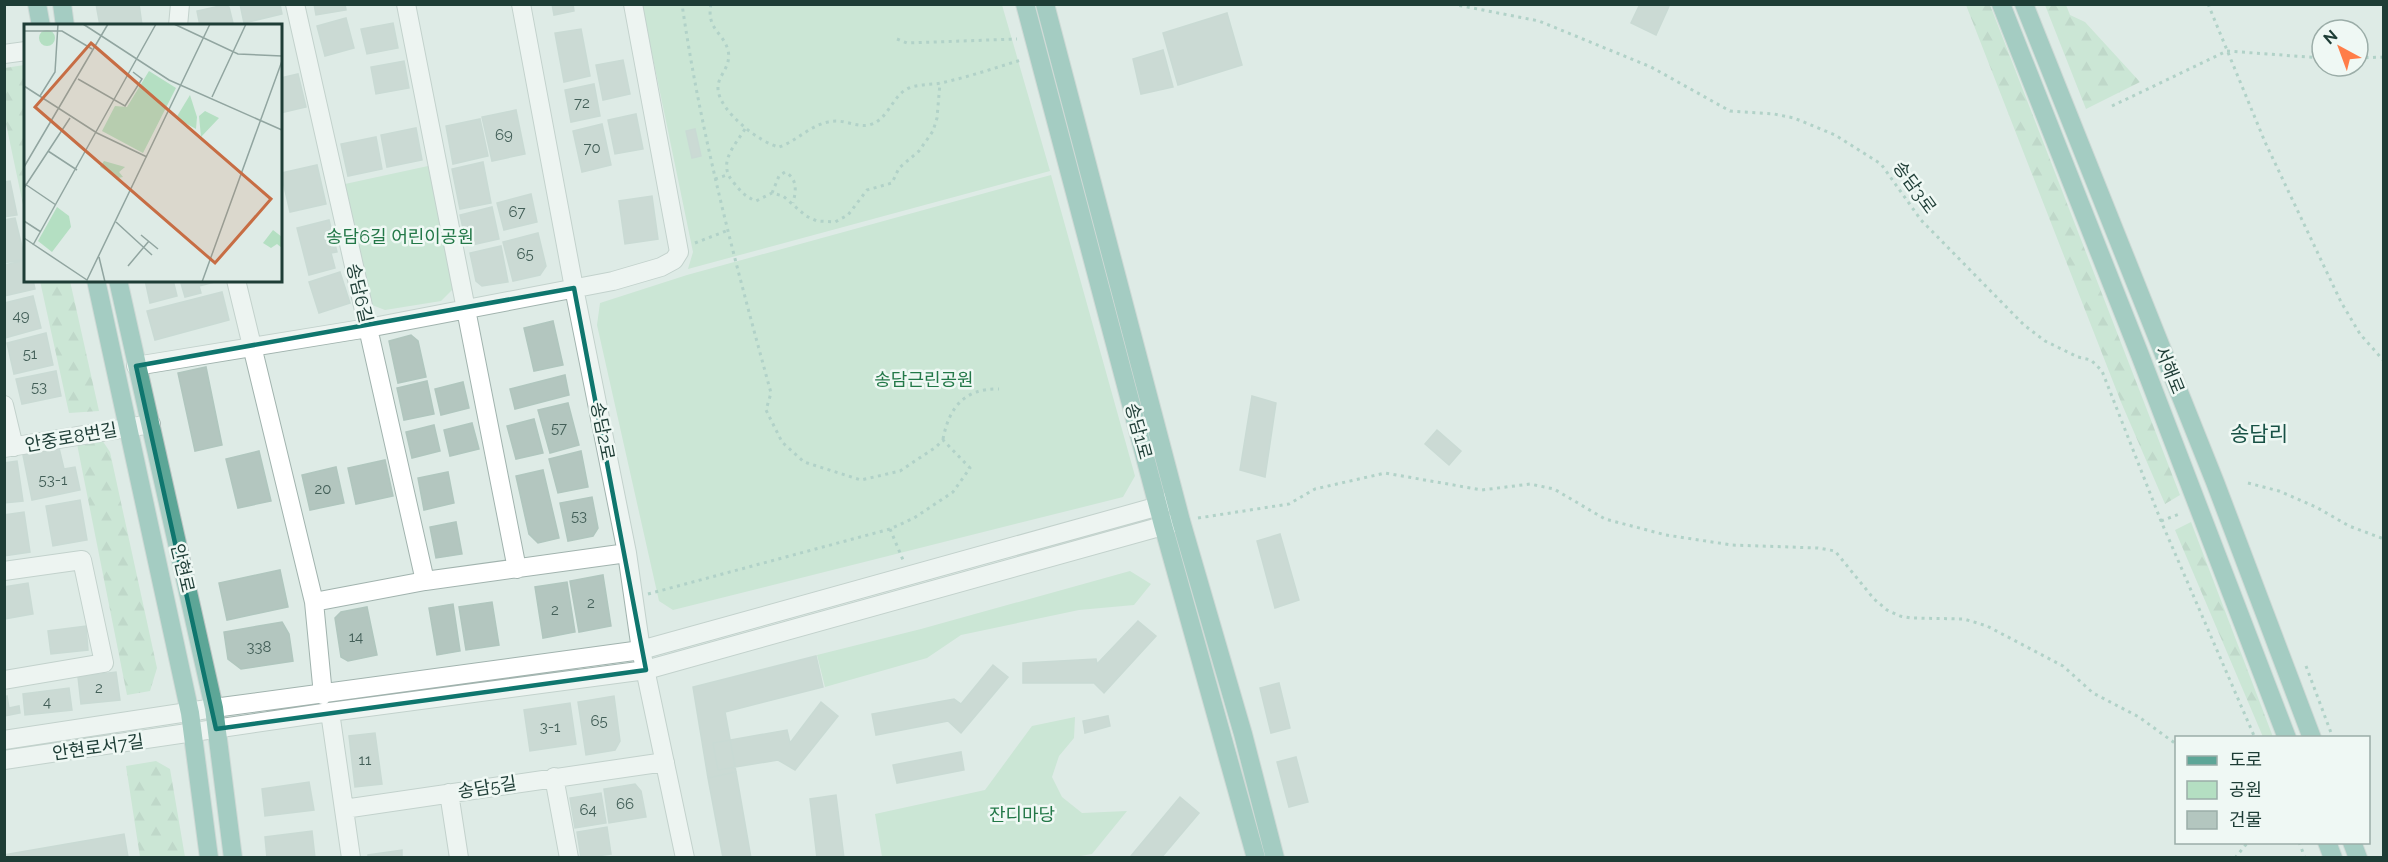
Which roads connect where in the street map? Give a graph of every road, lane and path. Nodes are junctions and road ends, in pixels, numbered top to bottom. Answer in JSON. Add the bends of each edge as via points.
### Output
{"nodes":[{"id":1,"x":37,"y":4,"type":"edge"},
{"id":2,"x":62,"y":4,"type":"edge"},
{"id":3,"x":180,"y":4,"type":"edge"},
{"id":4,"x":295,"y":4,"type":"edge"},
{"id":5,"x":406,"y":4,"type":"edge"},
{"id":6,"x":521,"y":4,"type":"edge"},
{"id":7,"x":633,"y":4,"type":"edge"},
{"id":8,"x":682,"y":4,"type":"edge"},
{"id":9,"x":711,"y":4,"type":"edge"},
{"id":10,"x":1024,"y":4,"type":"edge"},
{"id":11,"x":1045,"y":4,"type":"edge"},
{"id":12,"x":1452,"y":4,"type":"edge"},
{"id":13,"x":2001,"y":4,"type":"edge"},
{"id":14,"x":2024,"y":4,"type":"edge"},
{"id":15,"x":2208,"y":4,"type":"edge"},
{"id":16,"x":41,"y":24,"type":"edge"},
{"id":17,"x":65,"y":24,"type":"edge"},
{"id":18,"x":178,"y":24,"type":"edge"},
{"id":19,"x":1033,"y":35,"type":"junction"},
{"id":20,"x":897,"y":39,"type":"dead end"},
{"id":21,"x":24,"y":51,"type":"edge"},
{"id":22,"x":2227,"y":51,"type":"junction"},
{"id":23,"x":4,"y":54,"type":"edge"},
{"id":24,"x":2310,"y":57,"type":"edge"},
{"id":25,"x":1026,"y":59,"type":"dead end"},
{"id":26,"x":940,"y":83,"type":"junction"},
{"id":27,"x":2112,"y":106,"type":"dead end"},
{"id":28,"x":745,"y":129,"type":"junction"},
{"id":29,"x":727,"y":175,"type":"junction"},
{"id":30,"x":715,"y":179,"type":"junction"},
{"id":31,"x":772,"y":193,"type":"junction"},
{"id":32,"x":793,"y":203,"type":"junction"},
{"id":33,"x":726,"y":231,"type":"junction"},
{"id":34,"x":688,"y":246,"type":"dead end"},
{"id":35,"x":96,"y":282,"type":"edge"},
{"id":36,"x":118,"y":282,"type":"edge"},
{"id":37,"x":236,"y":282,"type":"edge"},
{"id":38,"x":574,"y":288,"type":"junction"},
{"id":39,"x":467,"y":310,"type":"junction"},
{"id":40,"x":368,"y":328,"type":"junction"},
{"id":41,"x":252,"y":348,"type":"junction"},
{"id":42,"x":2384,"y":361,"type":"edge"},
{"id":43,"x":136,"y":366,"type":"junction"},
{"id":44,"x":999,"y":389,"type":"dead end"},
{"id":45,"x":4,"y":405,"type":"edge"},
{"id":46,"x":151,"y":424,"type":"junction"},
{"id":47,"x":129,"y":427,"type":"junction"},
{"id":48,"x":943,"y":440,"type":"junction"},
{"id":49,"x":9,"y":448,"type":"edge"},
{"id":50,"x":2248,"y":483,"type":"dead end"},
{"id":51,"x":1175,"y":498,"type":"junction"},
{"id":52,"x":1159,"y":506,"type":"junction"},
{"id":53,"x":2189,"y":510,"type":"dead end"},
{"id":54,"x":1181,"y":521,"type":"junction"},
{"id":55,"x":2161,"y":521,"type":"junction"},
{"id":56,"x":1163,"y":525,"type":"junction"},
{"id":57,"x":890,"y":529,"type":"junction"},
{"id":58,"x":2384,"y":539,"type":"edge"},
{"id":59,"x":627,"y":553,"type":"junction"},
{"id":60,"x":904,"y":565,"type":"dead end"},
{"id":61,"x":517,"y":569,"type":"junction"},
{"id":62,"x":4,"y":571,"type":"edge"},
{"id":63,"x":425,"y":581,"type":"junction"},
{"id":64,"x":648,"y":594,"type":"dead end"},
{"id":65,"x":314,"y":602,"type":"junction"},
{"id":66,"x":641,"y":651,"type":"junction"},
{"id":67,"x":646,"y":670,"type":"junction"},
{"id":68,"x":4,"y":680,"type":"edge"},
{"id":69,"x":326,"y":704,"type":"junction"},
{"id":70,"x":214,"y":708,"type":"junction"},
{"id":71,"x":189,"y":713,"type":"junction"},
{"id":72,"x":216,"y":729,"type":"junction"},
{"id":73,"x":192,"y":734,"type":"junction"},
{"id":74,"x":2254,"y":736,"type":"edge"},
{"id":75,"x":2286,"y":736,"type":"edge"},
{"id":76,"x":2311,"y":736,"type":"edge"},
{"id":77,"x":4,"y":740,"type":"edge"},
{"id":78,"x":2175,"y":743,"type":"edge"},
{"id":79,"x":4,"y":760,"type":"edge"},
{"id":80,"x":665,"y":762,"type":"junction"},
{"id":81,"x":554,"y":777,"type":"junction"},
{"id":82,"x":449,"y":793,"type":"junction"},
{"id":83,"x":344,"y":808,"type":"junction"},
{"id":84,"x":2247,"y":844,"type":"edge"},
{"id":85,"x":2299,"y":844,"type":"edge"},
{"id":86,"x":2327,"y":844,"type":"edge"},
{"id":87,"x":2352,"y":844,"type":"edge"},
{"id":88,"x":209,"y":858,"type":"edge"},
{"id":89,"x":233,"y":858,"type":"edge"},
{"id":90,"x":351,"y":858,"type":"edge"},
{"id":91,"x":459,"y":858,"type":"edge"},
{"id":92,"x":569,"y":858,"type":"edge"},
{"id":93,"x":685,"y":858,"type":"edge"},
{"id":94,"x":1256,"y":858,"type":"edge"},
{"id":95,"x":1275,"y":858,"type":"edge"},
{"id":96,"x":2235,"y":858,"type":"edge"},
{"id":97,"x":2306,"y":858,"type":"edge"},
{"id":98,"x":2333,"y":858,"type":"edge"},
{"id":99,"x":2358,"y":858,"type":"edge"}],
"edges":[{"from":1,"to":16,"type":"main road"},
{"from":2,"to":17,"type":"main road"},
{"from":3,"to":18,"type":"street"},
{"from":4,"to":40,"type":"street","name":"송담6길"},
{"from":5,"to":39,"type":"street"},
{"from":6,"to":38,"type":"street","name":"송담2로"},
{"from":7,"to":38,"type":"street","via":[[679,252],[674,260],[650,271]]},
{"from":8,"to":30,"type":"path"},
{"from":9,"to":28,"type":"path","via":[[710,19],[729,56],[718,92]]},
{"from":10,"to":19,"type":"main road","name":"송담1로"},
{"from":11,"to":51,"type":"main road","name":"송담1로"},
{"from":12,"to":55,"type":"path","name":"송담3로","via":[[1539,21],[1651,68],[1730,111],[1794,118],[1834,135],[1881,164],[1921,220],[2024,325],[2045,341],[2091,360],[2102,371]]},
{"from":13,"to":75,"type":"main road","name":"서해로"},
{"from":14,"to":76,"type":"main road","name":"서해로","via":[[2215,482]]},
{"from":15,"to":22,"type":"path"},
{"from":19,"to":20,"type":"path","via":[[1022,39],[907,43]]},
{"from":19,"to":52,"type":"main road","name":"송담1로"},
{"from":21,"to":23,"type":"street"},
{"from":22,"to":24,"type":"path"},
{"from":22,"to":27,"type":"path"},
{"from":22,"to":42,"type":"path","via":[[2265,142],[2341,302],[2360,334]]},
{"from":25,"to":26,"type":"path"},
{"from":26,"to":28,"type":"path","via":[[906,89],[885,115],[869,125],[825,122],[779,147]]},
{"from":26,"to":32,"type":"path","via":[[933,131],[919,151],[899,168],[892,183],[867,190],[848,215],[834,222],[806,216]]},
{"from":28,"to":29,"type":"path","via":[[730,152]]},
{"from":29,"to":30,"type":"path"},
{"from":29,"to":31,"type":"path","via":[[756,201]]},
{"from":30,"to":33,"type":"path"},
{"from":31,"to":32,"type":"path"},
{"from":31,"to":32,"type":"path","via":[[785,172],[795,186]]},
{"from":33,"to":34,"type":"path"},
{"from":33,"to":48,"type":"path","via":[[771,393],[766,410],[782,441],[804,462],[861,480],[900,471]]},
{"from":35,"to":47,"type":"main road","name":"안현로"},
{"from":36,"to":43,"type":"main road","name":"안현로"},
{"from":37,"to":41,"type":"street"},
{"from":38,"to":39,"type":"street"},
{"from":38,"to":59,"type":"street","name":"송담2로"},
{"from":39,"to":40,"type":"street"},
{"from":39,"to":61,"type":"street"},
{"from":40,"to":41,"type":"street"},
{"from":40,"to":63,"type":"street","name":"송담6길"},
{"from":41,"to":43,"type":"street"},
{"from":41,"to":65,"type":"street"},
{"from":43,"to":46,"type":"main road","name":"안현로"},
{"from":44,"to":48,"type":"path","via":[[972,392],[958,404],[947,420]]},
{"from":45,"to":49,"type":"street","name":"안중로8번길"},
{"from":46,"to":47,"type":"street","name":"안중로8번길"},
{"from":46,"to":70,"type":"main road","name":"안현로"},
{"from":47,"to":49,"type":"street","name":"안중로8번길"},
{"from":47,"to":71,"type":"main road","name":"안현로"},
{"from":48,"to":57,"type":"path","via":[[970,468],[953,492]]},
{"from":50,"to":58,"type":"path","via":[[2278,491]]},
{"from":51,"to":52,"type":"street"},
{"from":51,"to":54,"type":"main road","name":"송담1로"},
{"from":52,"to":56,"type":"main road","name":"송담1로"},
{"from":52,"to":66,"type":"street"},
{"from":53,"to":55,"type":"path"},
{"from":54,"to":56,"type":"street"},
{"from":54,"to":78,"type":"path","via":[[1289,504],[1315,489],[1385,473],[1482,490],[1530,484],[1554,489],[1605,519],[1666,535],[1731,545],[1835,551],[1887,610],[1911,618],[1964,619],[1987,626],[2063,666],[2093,693],[2139,717]]},
{"from":54,"to":95,"type":"main road","name":"송담1로"},
{"from":55,"to":74,"type":"path","name":"송담3로"},
{"from":56,"to":67,"type":"street"},
{"from":56,"to":94,"type":"main road","name":"송담1로"},
{"from":57,"to":60,"type":"path"},
{"from":57,"to":64,"type":"path"},
{"from":59,"to":61,"type":"street"},
{"from":59,"to":66,"type":"street","name":"송담2로"},
{"from":61,"to":63,"type":"street"},
{"from":62,"to":68,"type":"street","via":[[82,560],[104,663]]},
{"from":63,"to":65,"type":"street"},
{"from":65,"to":69,"type":"street"},
{"from":66,"to":67,"type":"street","name":"송담2로"},
{"from":66,"to":69,"type":"street"},
{"from":67,"to":69,"type":"street"},
{"from":67,"to":80,"type":"street","name":"송담2로"},
{"from":69,"to":70,"type":"street","name":"안현로서7길"},
{"from":69,"to":72,"type":"street","name":"안현로서7길"},
{"from":69,"to":83,"type":"street"},
{"from":70,"to":71,"type":"street","name":"안현로서7길"},
{"from":70,"to":72,"type":"main road","name":"안현로"},
{"from":71,"to":73,"type":"main road","name":"안현로"},
{"from":71,"to":77,"type":"street","name":"안현로서7길"},
{"from":72,"to":73,"type":"street","name":"안현로서7길"},
{"from":72,"to":89,"type":"main road","name":"안현로"},
{"from":73,"to":79,"type":"street","name":"안현로서7길"},
{"from":73,"to":88,"type":"main road","name":"안현로"},
{"from":80,"to":81,"type":"street","name":"송담5길"},
{"from":80,"to":93,"type":"street","name":"송담2로"},
{"from":81,"to":82,"type":"street","name":"송담5길"},
{"from":81,"to":92,"type":"street"},
{"from":82,"to":83,"type":"street"},
{"from":82,"to":91,"type":"street","name":"송담5길"},
{"from":83,"to":90,"type":"street"},
{"from":84,"to":96,"type":"path"},
{"from":85,"to":97,"type":"path"},
{"from":86,"to":98,"type":"main road"},
{"from":87,"to":99,"type":"main road"}]}
